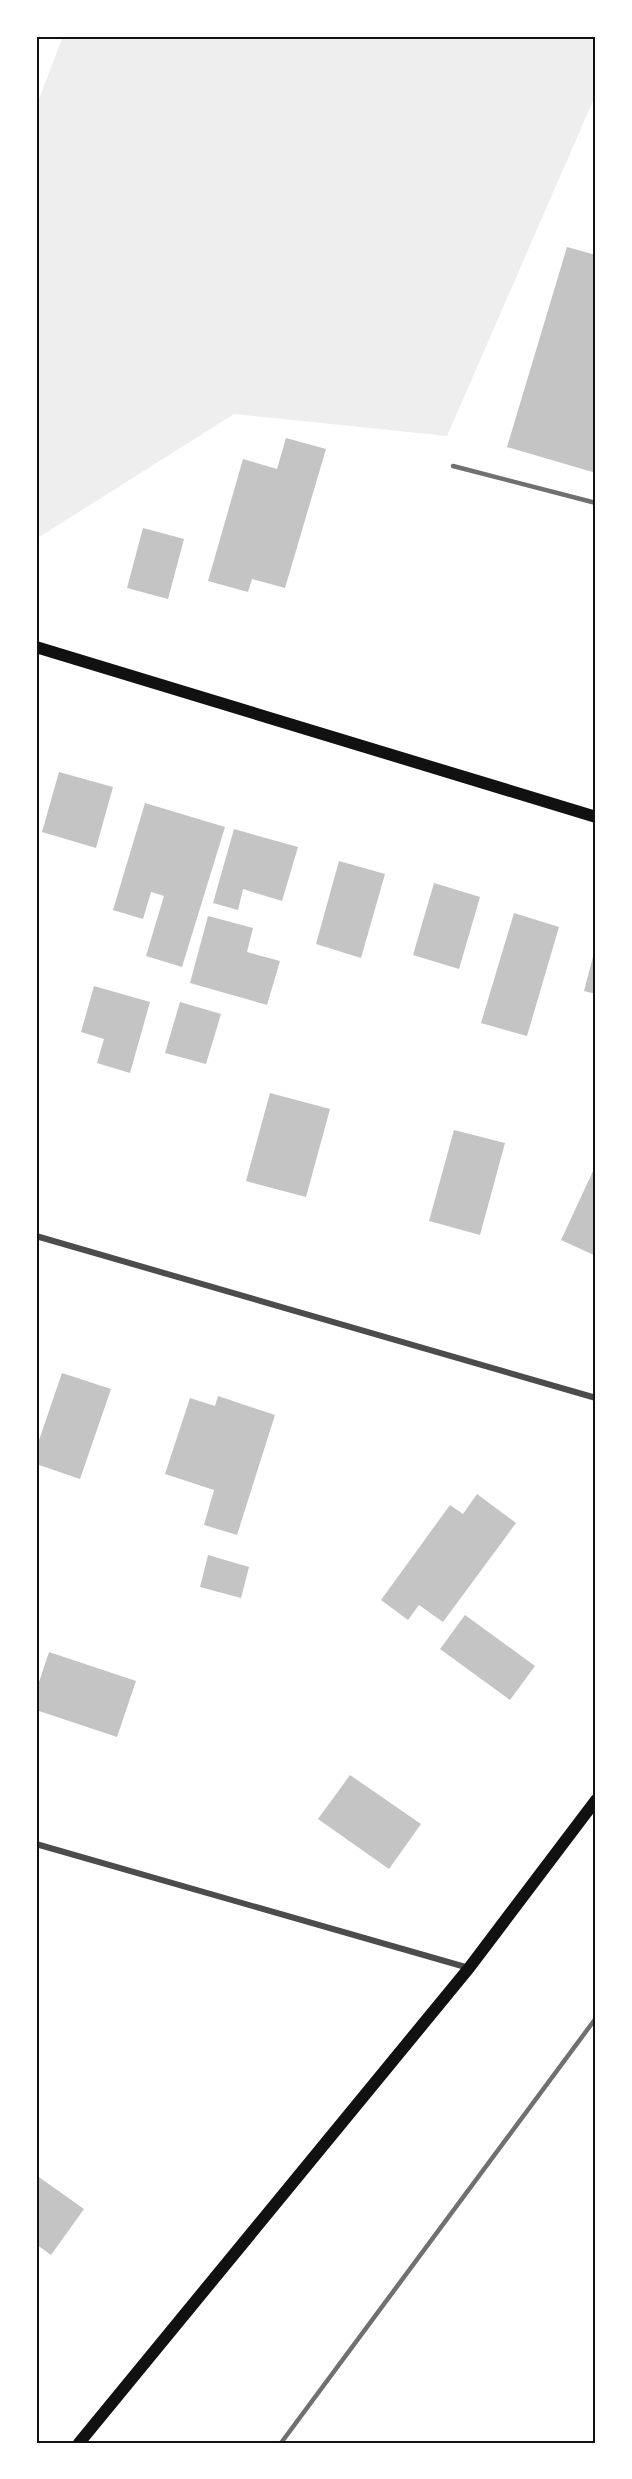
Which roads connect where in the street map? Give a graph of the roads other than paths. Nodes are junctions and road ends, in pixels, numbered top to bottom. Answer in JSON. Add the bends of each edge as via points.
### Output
{"nodes":[{"id":1,"x":36,"y":647,"type":"edge"},
{"id":2,"x":596,"y":817,"type":"edge"},
{"id":3,"x":36,"y":1236,"type":"edge"},
{"id":4,"x":596,"y":1398,"type":"edge"},
{"id":5,"x":596,"y":1800,"type":"edge"},
{"id":6,"x":36,"y":1844,"type":"edge"},
{"id":7,"x":469,"y":1968,"type":"junction"},
{"id":8,"x":79,"y":2443,"type":"edge"}],
"edges":[{"from":1,"to":2,"type":"main road"},
{"from":3,"to":4,"type":"street"},
{"from":5,"to":7,"type":"main road"},
{"from":6,"to":7,"type":"street"},
{"from":7,"to":8,"type":"main road"}]}
